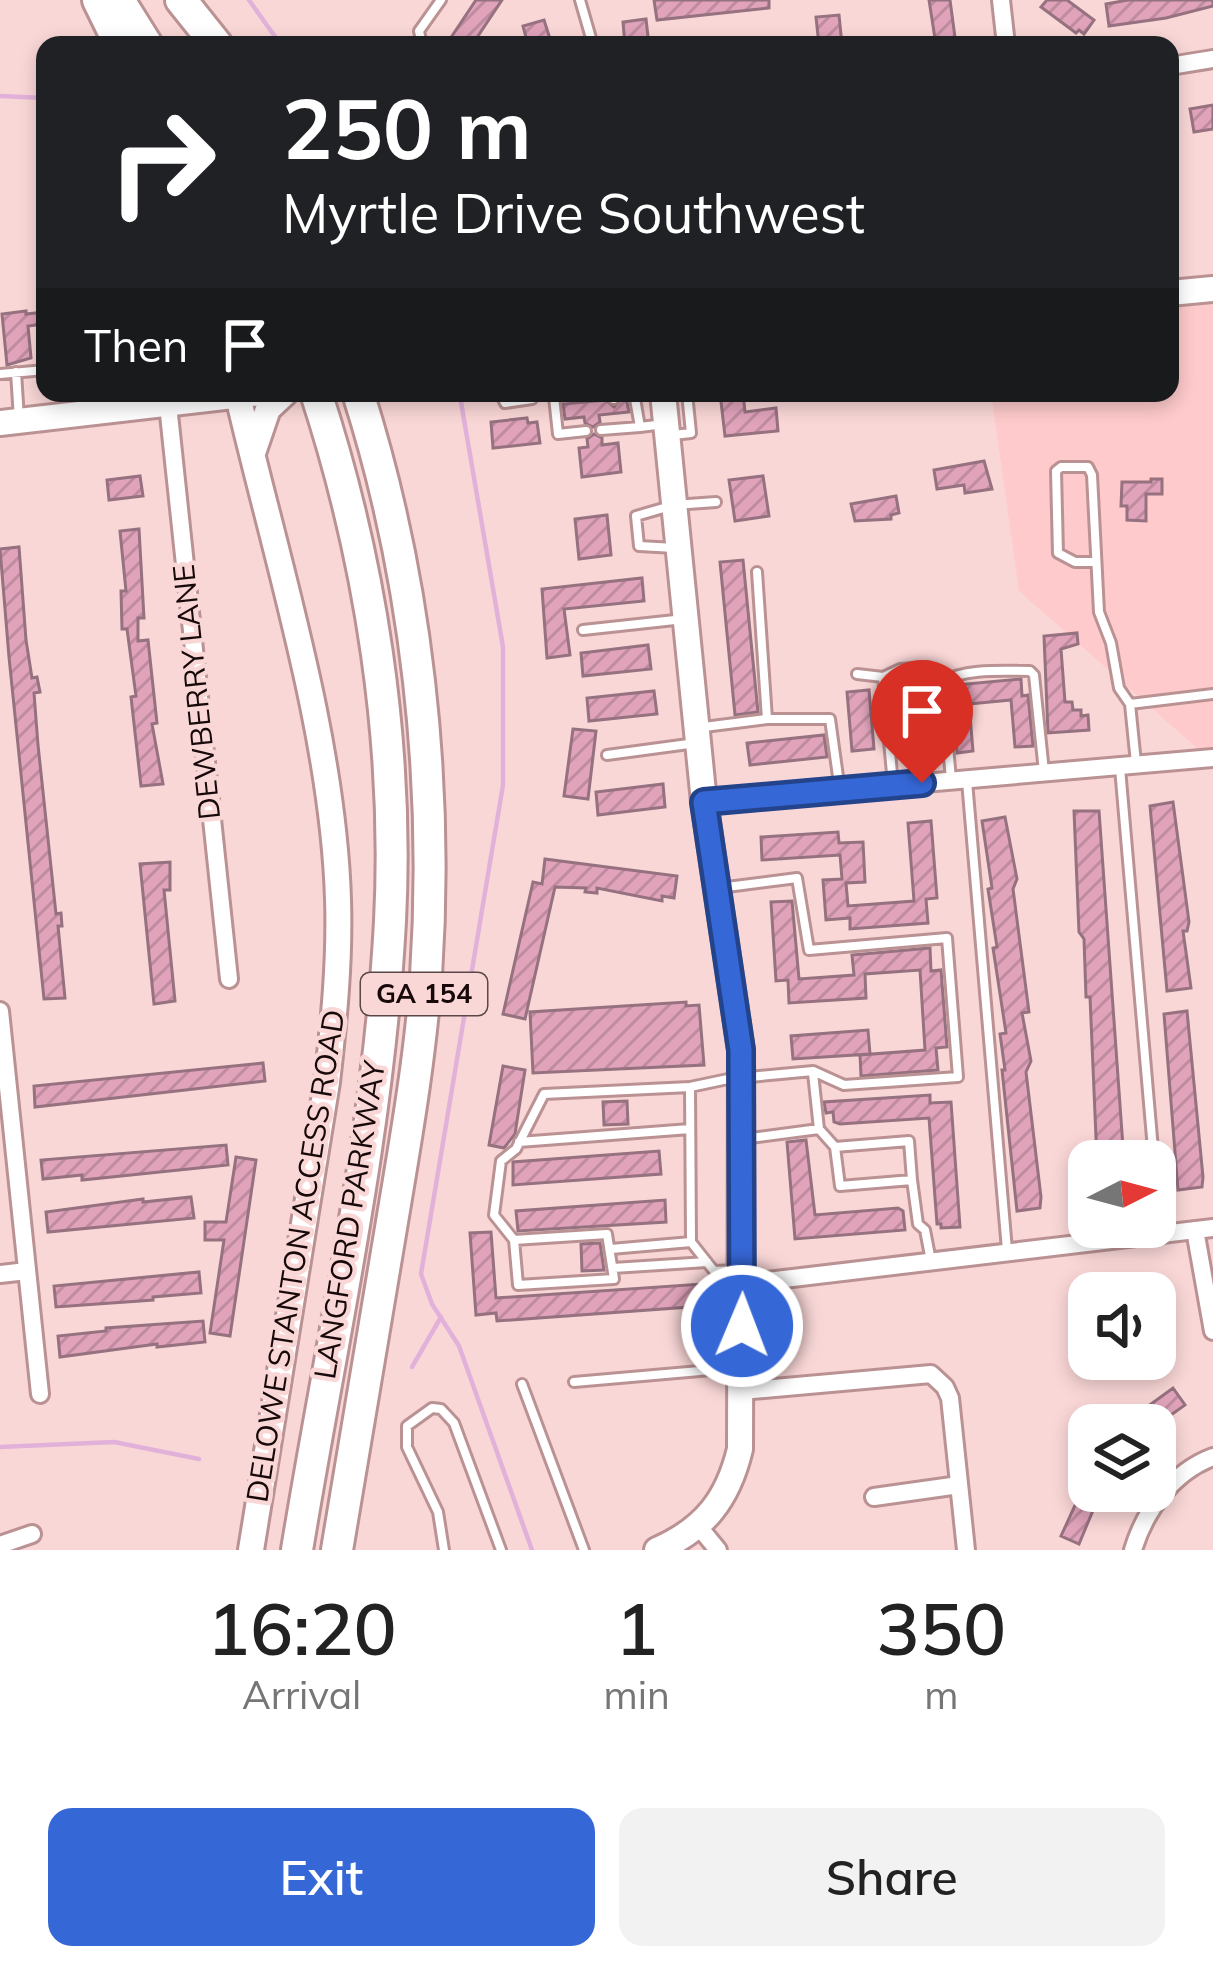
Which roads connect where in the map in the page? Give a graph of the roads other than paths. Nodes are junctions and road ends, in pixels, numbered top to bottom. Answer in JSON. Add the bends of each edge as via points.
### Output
{"nodes":[{"id":1,"x":98,"y":0,"type":"edge"},
{"id":2,"x":119,"y":0,"type":"edge"},
{"id":3,"x":168,"y":0,"type":"edge"},
{"id":4,"x":181,"y":0,"type":"edge"},
{"id":5,"x":441,"y":0,"type":"edge"},
{"id":6,"x":580,"y":0,"type":"edge"},
{"id":7,"x":1001,"y":0,"type":"edge"},
{"id":8,"x":116,"y":36,"type":"edge"},
{"id":9,"x":141,"y":36,"type":"edge"},
{"id":10,"x":191,"y":36,"type":"edge"},
{"id":11,"x":210,"y":36,"type":"edge"},
{"id":12,"x":420,"y":36,"type":"edge"},
{"id":13,"x":590,"y":36,"type":"edge"},
{"id":14,"x":1005,"y":36,"type":"edge"},
{"id":15,"x":1213,"y":59,"type":"edge"},
{"id":16,"x":1179,"y":65,"type":"edge"},
{"id":17,"x":1213,"y":290,"type":"edge"},
{"id":18,"x":1179,"y":292,"type":"edge"},
{"id":19,"x":36,"y":371,"type":"edge"},
{"id":20,"x":16,"y":373,"type":"junction"},
{"id":21,"x":0,"y":374,"type":"edge"},
{"id":22,"x":167,"y":402,"type":"edge"},
{"id":23,"x":247,"y":402,"type":"edge"},
{"id":24,"x":275,"y":402,"type":"edge"},
{"id":25,"x":319,"y":402,"type":"edge"},
{"id":26,"x":361,"y":402,"type":"edge"},
{"id":27,"x":555,"y":402,"type":"edge"},
{"id":28,"x":640,"y":402,"type":"edge"},
{"id":29,"x":662,"y":402,"type":"edge"},
{"id":30,"x":688,"y":402,"type":"edge"},
{"id":31,"x":102,"y":403,"type":"edge"},
{"id":32,"x":61,"y":405,"type":"edge"},
{"id":33,"x":616,"y":413,"type":"dead end"},
{"id":34,"x":577,"y":418,"type":"dead end"},
{"id":35,"x":10,"y":422,"type":"edge"},
{"id":36,"x":618,"y":428,"type":"junction"},
{"id":37,"x":658,"y":428,"type":"junction"},
{"id":38,"x":601,"y":430,"type":"dead end"},
{"id":39,"x":253,"y":455,"type":"junction"},
{"id":40,"x":716,"y":502,"type":"dead end"},
{"id":41,"x":674,"y":506,"type":"junction"},
{"id":42,"x":678,"y":548,"type":"junction"},
{"id":43,"x":1096,"y":562,"type":"junction"},
{"id":44,"x":757,"y":572,"type":"dead end"},
{"id":45,"x":685,"y":619,"type":"junction"},
{"id":46,"x":583,"y":630,"type":"dead end"},
{"id":47,"x":928,"y":667,"type":"dead end"},
{"id":48,"x":856,"y":674,"type":"dead end"},
{"id":49,"x":883,"y":676,"type":"junction"},
{"id":50,"x":1213,"y":694,"type":"edge"},
{"id":51,"x":1130,"y":704,"type":"junction"},
{"id":52,"x":767,"y":718,"type":"junction"},
{"id":53,"x":697,"y":735,"type":"junction"},
{"id":54,"x":607,"y":755,"type":"dead end"},
{"id":55,"x":1213,"y":758,"type":"edge"},
{"id":56,"x":1128,"y":765,"type":"junction"},
{"id":57,"x":1044,"y":773,"type":"junction"},
{"id":58,"x":959,"y":780,"type":"junction"},
{"id":59,"x":893,"y":786,"type":"junction"},
{"id":60,"x":840,"y":790,"type":"junction"},
{"id":61,"x":704,"y":802,"type":"junction"},
{"id":62,"x":718,"y":888,"type":"junction"},
{"id":63,"x":229,"y":980,"type":"dead end"},
{"id":64,"x":0,"y":1011,"type":"edge"},
{"id":65,"x":2,"y":1044,"type":"edge"},
{"id":66,"x":813,"y":1071,"type":"junction"},
{"id":67,"x":742,"y":1078,"type":"junction"},
{"id":68,"x":690,"y":1087,"type":"junction"},
{"id":69,"x":691,"y":1129,"type":"junction"},
{"id":70,"x":819,"y":1129,"type":"junction"},
{"id":71,"x":743,"y":1138,"type":"junction"},
{"id":72,"x":1153,"y":1140,"type":"edge"},
{"id":73,"x":518,"y":1142,"type":"junction"},
{"id":74,"x":835,"y":1147,"type":"junction"},
{"id":75,"x":912,"y":1180,"type":"junction"},
{"id":76,"x":1204,"y":1229,"type":"edge"},
{"id":77,"x":514,"y":1240,"type":"junction"},
{"id":78,"x":691,"y":1241,"type":"junction"},
{"id":79,"x":1068,"y":1245,"type":"edge"},
{"id":80,"x":611,"y":1249,"type":"junction"},
{"id":81,"x":1007,"y":1252,"type":"junction"},
{"id":82,"x":931,"y":1261,"type":"junction"},
{"id":83,"x":706,"y":1262,"type":"junction"},
{"id":84,"x":613,"y":1268,"type":"junction"},
{"id":85,"x":27,"y":1271,"type":"junction"},
{"id":86,"x":0,"y":1274,"type":"edge"},
{"id":87,"x":742,"y":1277,"type":"junction"},
{"id":88,"x":1213,"y":1331,"type":"edge"},
{"id":89,"x":741,"y":1379,"type":"junction"},
{"id":90,"x":574,"y":1382,"type":"dead end"},
{"id":91,"x":522,"y":1384,"type":"dead end"},
{"id":92,"x":40,"y":1394,"type":"dead end"},
{"id":93,"x":1213,"y":1457,"type":"edge"},
{"id":94,"x":959,"y":1486,"type":"junction"},
{"id":95,"x":874,"y":1497,"type":"dead end"},
{"id":96,"x":699,"y":1527,"type":"junction"},
{"id":97,"x":32,"y":1534,"type":"dead end"},
{"id":98,"x":0,"y":1545,"type":"edge"},
{"id":99,"x":251,"y":1550,"type":"edge"},
{"id":100,"x":297,"y":1550,"type":"edge"},
{"id":101,"x":337,"y":1550,"type":"edge"},
{"id":102,"x":444,"y":1550,"type":"edge"},
{"id":103,"x":501,"y":1550,"type":"edge"},
{"id":104,"x":584,"y":1550,"type":"edge"},
{"id":105,"x":657,"y":1550,"type":"edge"},
{"id":106,"x":718,"y":1550,"type":"edge"},
{"id":107,"x":967,"y":1550,"type":"edge"},
{"id":108,"x":1133,"y":1550,"type":"edge"}],
"edges":[{"from":1,"to":8,"type":"highway"},
{"from":2,"to":9,"type":"highway"},
{"from":3,"to":10,"type":"highway"},
{"from":4,"to":11,"type":"highway"},
{"from":5,"to":12,"type":"lane"},
{"from":6,"to":13,"type":"lane"},
{"from":7,"to":14,"type":"street"},
{"from":15,"to":16,"type":"street"},
{"from":17,"to":18,"type":"street"},
{"from":19,"to":20,"type":"lane"},
{"from":20,"to":21,"type":"lane"},
{"from":20,"to":35,"type":"lane"},
{"from":22,"to":63,"type":"street","name":"DEWBERRY LANE"},
{"from":23,"to":39,"type":"street","name":"DELOWE STANTON ACCESS ROAD"},
{"from":24,"to":39,"type":"street"},
{"from":25,"to":100,"type":"highway","name":"LANGFORD PARKWAY","number":"GA 154","via":[[376,645],[392,842],[378,1047]]},
{"from":26,"to":101,"type":"highway","name":"LANGFORD PARKWAY","number":"GA 154","via":[[417,665],[430,865],[411,1105]]},
{"from":27,"to":34,"type":"lane","via":[[558,434],[582,432]]},
{"from":28,"to":37,"type":"lane"},
{"from":29,"to":37,"type":"street"},
{"from":30,"to":37,"type":"lane","via":[[691,433]]},
{"from":31,"to":32,"type":"street"},
{"from":32,"to":35,"type":"street"},
{"from":33,"to":36,"type":"lane"},
{"from":36,"to":37,"type":"lane"},
{"from":36,"to":38,"type":"lane"},
{"from":37,"to":41,"type":"street"},
{"from":39,"to":99,"type":"street","name":"DELOWE STANTON ACCESS ROAD","via":[[319,742],[338,898],[327,1082]]},
{"from":40,"to":41,"type":"lane"},
{"from":41,"to":42,"type":"street"},
{"from":41,"to":42,"type":"lane","via":[[635,516],[639,546]]},
{"from":42,"to":45,"type":"street"},
{"from":43,"to":43,"type":"lane","via":[[1092,475],[1088,467],[1060,466],[1058,553]]},
{"from":43,"to":51,"type":"lane","via":[[1099,612]]},
{"from":44,"to":52,"type":"lane"},
{"from":45,"to":46,"type":"lane"},
{"from":45,"to":53,"type":"street"},
{"from":47,"to":49,"type":"lane"},
{"from":48,"to":49,"type":"lane"},
{"from":49,"to":59,"type":"lane"},
{"from":50,"to":51,"type":"lane"},
{"from":51,"to":56,"type":"lane"},
{"from":52,"to":53,"type":"lane"},
{"from":52,"to":60,"type":"lane","via":[[830,719]]},
{"from":53,"to":54,"type":"lane"},
{"from":53,"to":61,"type":"street"},
{"from":55,"to":56,"type":"street"},
{"from":56,"to":57,"type":"street"},
{"from":56,"to":72,"type":"lane"},
{"from":57,"to":58,"type":"street"},
{"from":57,"to":58,"type":"lane","via":[[1034,675],[979,673],[942,682]]},
{"from":58,"to":59,"type":"street"},
{"from":58,"to":81,"type":"lane"},
{"from":59,"to":60,"type":"street"},
{"from":60,"to":61,"type":"street"},
{"from":61,"to":62,"type":"street"},
{"from":62,"to":66,"type":"lane","via":[[797,878],[808,950],[947,938],[958,1077],[844,1085]]},
{"from":62,"to":67,"type":"street"},
{"from":64,"to":65,"type":"street"},
{"from":65,"to":85,"type":"street"},
{"from":66,"to":67,"type":"lane"},
{"from":66,"to":70,"type":"lane"},
{"from":67,"to":68,"type":"lane"},
{"from":67,"to":71,"type":"street"},
{"from":68,"to":69,"type":"lane"},
{"from":68,"to":73,"type":"lane","via":[[544,1094]]},
{"from":69,"to":73,"type":"lane"},
{"from":69,"to":78,"type":"lane"},
{"from":70,"to":71,"type":"lane"},
{"from":70,"to":74,"type":"lane"},
{"from":71,"to":87,"type":"street"},
{"from":73,"to":77,"type":"lane","via":[[501,1161],[494,1215]]},
{"from":74,"to":75,"type":"lane","via":[[909,1142]]},
{"from":74,"to":75,"type":"lane","via":[[839,1186]]},
{"from":75,"to":82,"type":"lane"},
{"from":76,"to":88,"type":"street"},
{"from":77,"to":80,"type":"lane","via":[[607,1234]]},
{"from":77,"to":84,"type":"lane","via":[[518,1285],[614,1280]]},
{"from":78,"to":80,"type":"lane"},
{"from":78,"to":83,"type":"lane"},
{"from":79,"to":81,"type":"street"},
{"from":80,"to":84,"type":"lane"},
{"from":81,"to":82,"type":"street"},
{"from":82,"to":87,"type":"street"},
{"from":83,"to":84,"type":"lane"},
{"from":83,"to":87,"type":"lane"},
{"from":85,"to":86,"type":"street"},
{"from":85,"to":92,"type":"street"},
{"from":87,"to":89,"type":"street"},
{"from":89,"to":90,"type":"lane"},
{"from":89,"to":94,"type":"street","via":[[931,1374],[950,1398]]},
{"from":89,"to":96,"type":"street","via":[[732,1481]]},
{"from":91,"to":104,"type":"lane"},
{"from":93,"to":108,"type":"street","via":[[1165,1490]]},
{"from":94,"to":95,"type":"street"},
{"from":94,"to":107,"type":"street"},
{"from":96,"to":105,"type":"street"},
{"from":96,"to":106,"type":"street"},
{"from":97,"to":98,"type":"street"},
{"from":102,"to":103,"type":"lane","via":[[438,1512],[406,1447],[407,1426],[432,1408],[454,1423]]}]}
